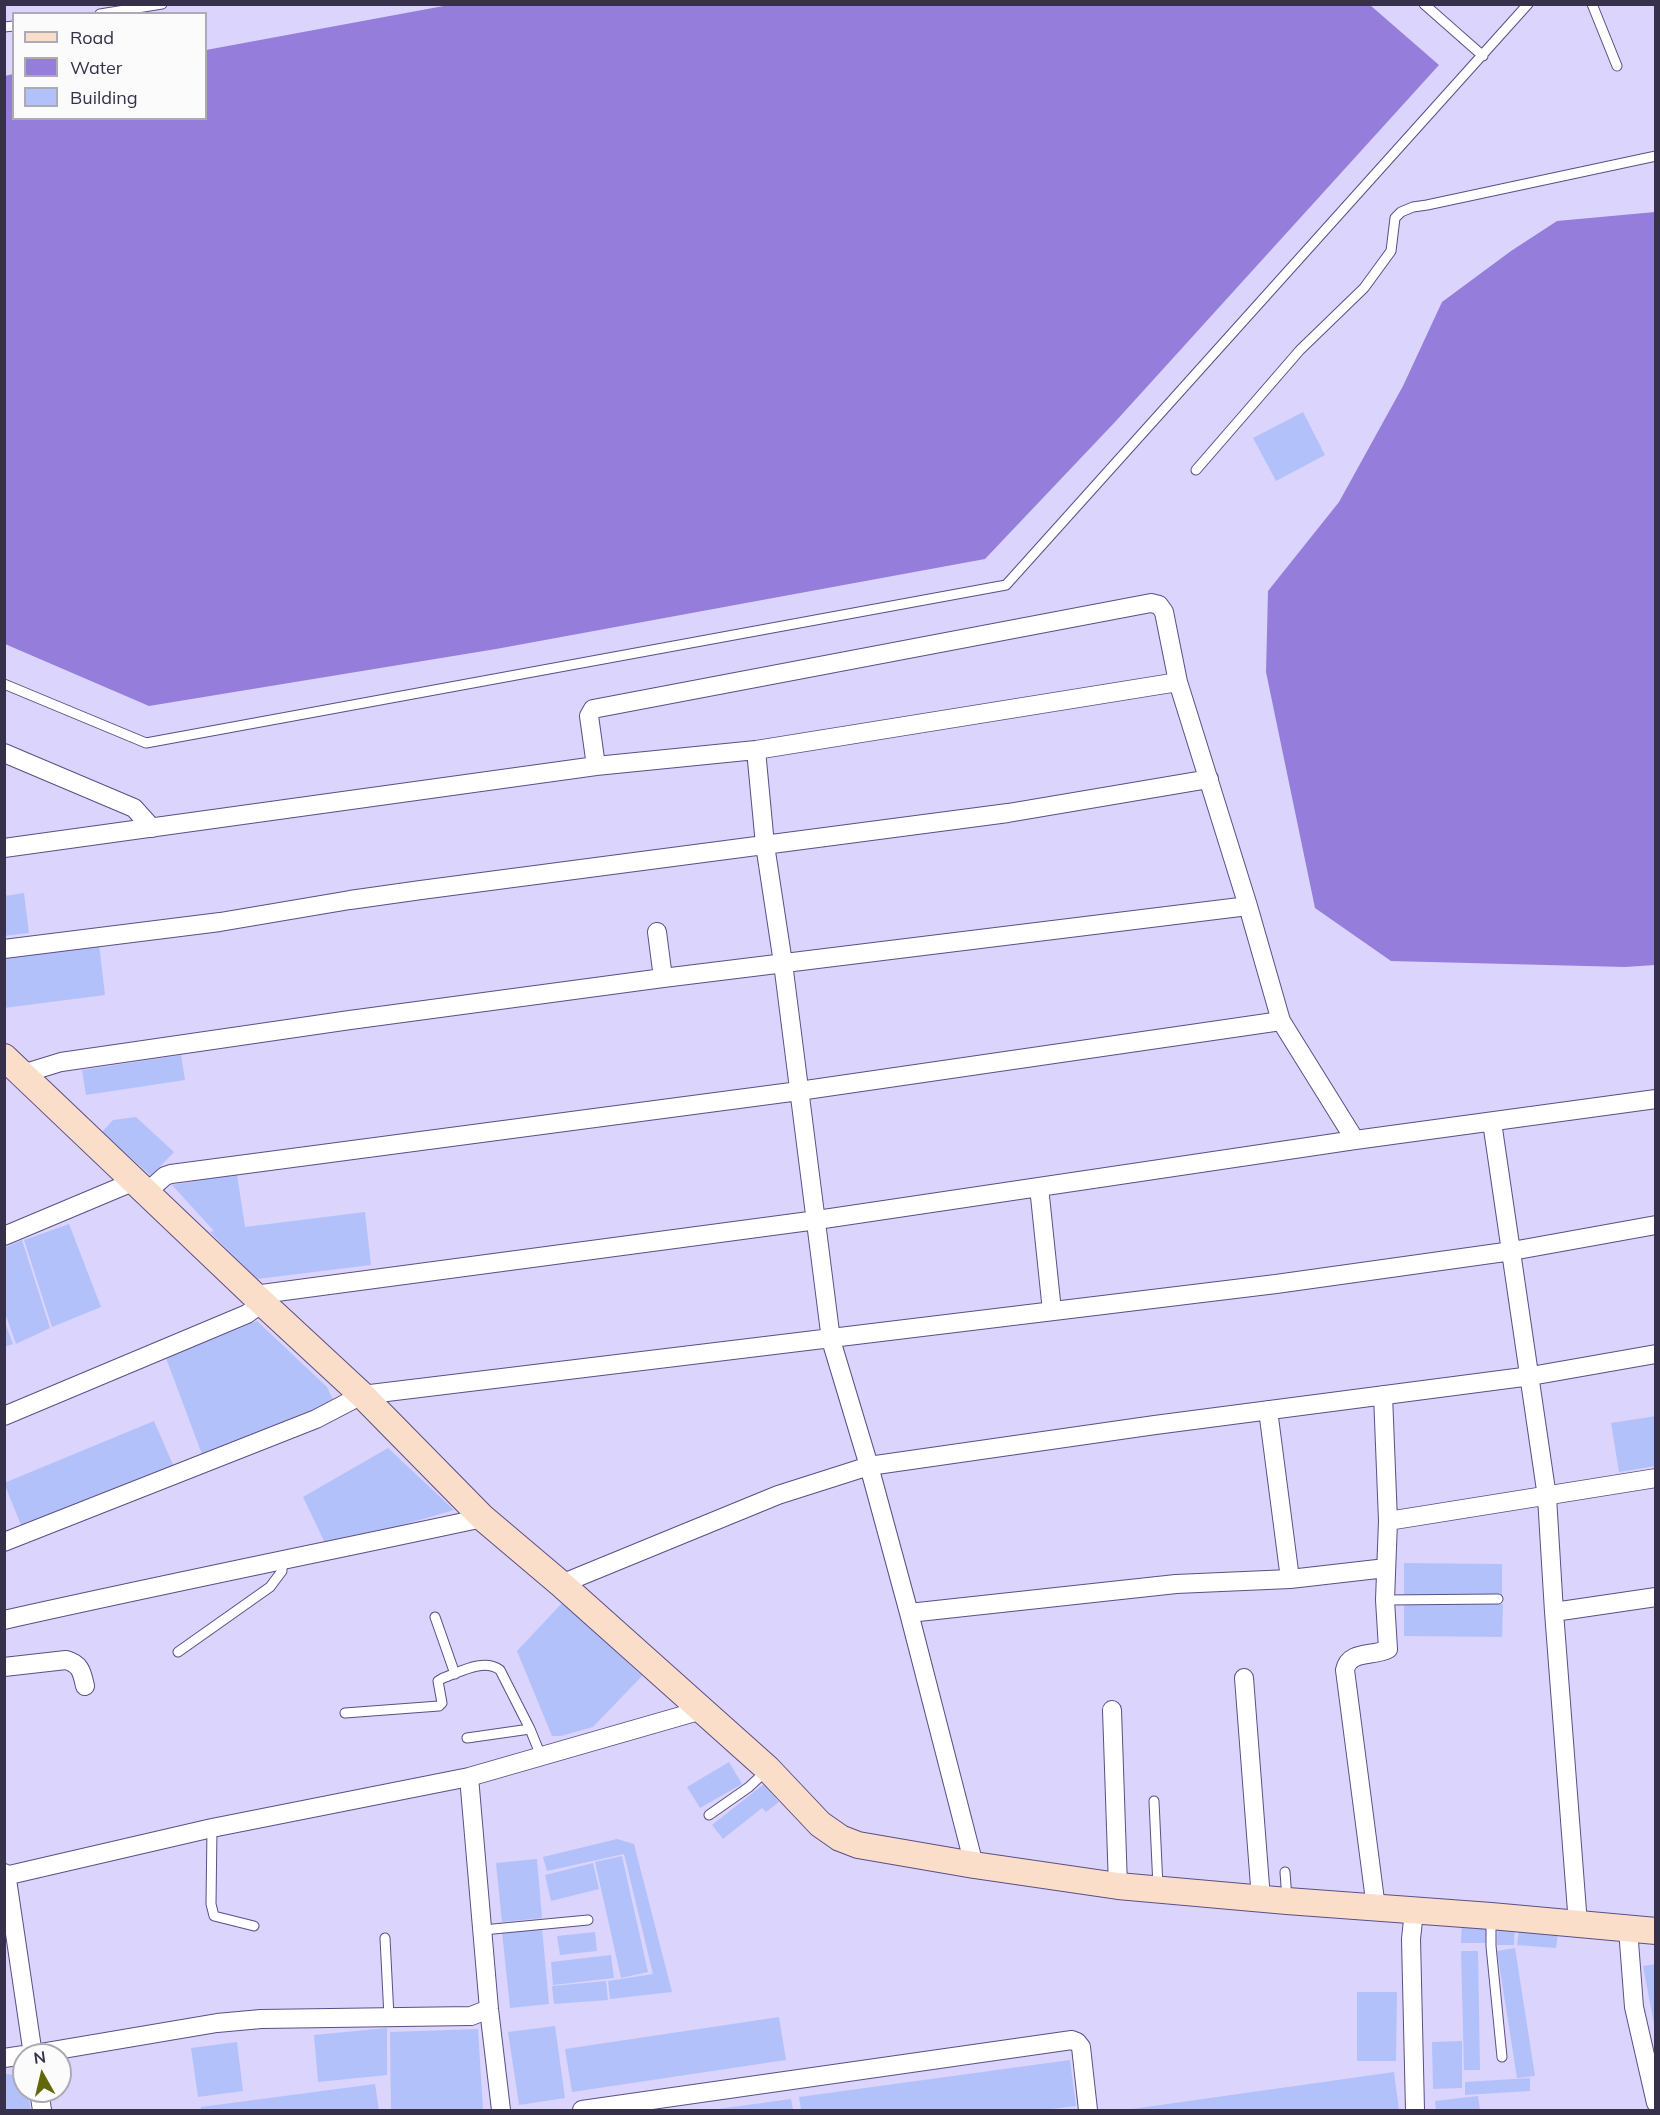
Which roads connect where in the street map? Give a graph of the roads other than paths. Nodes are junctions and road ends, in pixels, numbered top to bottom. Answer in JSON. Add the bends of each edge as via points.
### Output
{"nodes":[{"id":1,"x":162,"y":4,"type":"edge"},
{"id":2,"x":1424,"y":4,"type":"edge"},
{"id":3,"x":1528,"y":4,"type":"edge"},
{"id":4,"x":1592,"y":4,"type":"edge"},
{"id":5,"x":112,"y":12,"type":"edge"},
{"id":6,"x":1483,"y":56,"type":"junction"},
{"id":7,"x":1617,"y":66,"type":"dead end"},
{"id":8,"x":1656,"y":156,"type":"edge"},
{"id":9,"x":1196,"y":470,"type":"dead end"},
{"id":10,"x":1178,"y":682,"type":"junction"},
{"id":11,"x":4,"y":684,"type":"edge"},
{"id":12,"x":756,"y":750,"type":"junction"},
{"id":13,"x":4,"y":753,"type":"edge"},
{"id":14,"x":596,"y":766,"type":"junction"},
{"id":15,"x":1209,"y":779,"type":"junction"},
{"id":16,"x":152,"y":828,"type":"junction"},
{"id":17,"x":765,"y":845,"type":"junction"},
{"id":18,"x":4,"y":848,"type":"edge"},
{"id":19,"x":1248,"y":906,"type":"junction"},
{"id":20,"x":657,"y":932,"type":"dead end"},
{"id":21,"x":4,"y":949,"type":"edge"},
{"id":22,"x":783,"y":963,"type":"junction"},
{"id":23,"x":663,"y":978,"type":"junction"},
{"id":24,"x":1281,"y":1021,"type":"junction"},
{"id":25,"x":13,"y":1065,"type":"edge"},
{"id":26,"x":799,"y":1091,"type":"junction"},
{"id":27,"x":1656,"y":1098,"type":"edge"},
{"id":28,"x":1492,"y":1122,"type":"junction"},
{"id":29,"x":1355,"y":1140,"type":"junction"},
{"id":30,"x":141,"y":1187,"type":"junction"},
{"id":31,"x":1039,"y":1187,"type":"junction"},
{"id":32,"x":817,"y":1220,"type":"junction"},
{"id":33,"x":1656,"y":1226,"type":"edge"},
{"id":34,"x":4,"y":1236,"type":"edge"},
{"id":35,"x":1512,"y":1251,"type":"junction"},
{"id":36,"x":258,"y":1299,"type":"junction"},
{"id":37,"x":1052,"y":1311,"type":"junction"},
{"id":38,"x":831,"y":1340,"type":"junction"},
{"id":39,"x":1656,"y":1354,"type":"edge"},
{"id":40,"x":1531,"y":1376,"type":"junction"},
{"id":41,"x":362,"y":1395,"type":"junction"},
{"id":42,"x":1383,"y":1395,"type":"junction"},
{"id":43,"x":1268,"y":1410,"type":"junction"},
{"id":44,"x":4,"y":1416,"type":"edge"},
{"id":45,"x":869,"y":1466,"type":"junction"},
{"id":46,"x":1656,"y":1478,"type":"edge"},
{"id":47,"x":1547,"y":1497,"type":"junction"},
{"id":48,"x":483,"y":1518,"type":"junction"},
{"id":49,"x":1388,"y":1521,"type":"junction"},
{"id":50,"x":4,"y":1542,"type":"edge"},
{"id":51,"x":282,"y":1561,"type":"junction"},
{"id":52,"x":1386,"y":1568,"type":"junction"},
{"id":53,"x":1290,"y":1579,"type":"junction"},
{"id":54,"x":561,"y":1584,"type":"junction"},
{"id":55,"x":1656,"y":1597,"type":"edge"},
{"id":56,"x":1498,"y":1599,"type":"dead end"},
{"id":57,"x":1384,"y":1600,"type":"junction"},
{"id":58,"x":909,"y":1612,"type":"junction"},
{"id":59,"x":1554,"y":1612,"type":"junction"},
{"id":60,"x":435,"y":1617,"type":"dead end"},
{"id":61,"x":4,"y":1620,"type":"edge"},
{"id":62,"x":178,"y":1652,"type":"dead end"},
{"id":63,"x":4,"y":1667,"type":"edge"},
{"id":64,"x":455,"y":1674,"type":"junction"},
{"id":65,"x":1244,"y":1678,"type":"dead end"},
{"id":66,"x":85,"y":1686,"type":"dead end"},
{"id":67,"x":702,"y":1710,"type":"junction"},
{"id":68,"x":1112,"y":1710,"type":"dead end"},
{"id":69,"x":345,"y":1713,"type":"dead end"},
{"id":70,"x":530,"y":1729,"type":"junction"},
{"id":71,"x":467,"y":1738,"type":"dead end"},
{"id":72,"x":541,"y":1756,"type":"junction"},
{"id":73,"x":768,"y":1769,"type":"junction"},
{"id":74,"x":469,"y":1777,"type":"junction"},
{"id":75,"x":1154,"y":1801,"type":"dead end"},
{"id":76,"x":709,"y":1815,"type":"dead end"},
{"id":77,"x":212,"y":1828,"type":"junction"},
{"id":78,"x":974,"y":1865,"type":"junction"},
{"id":79,"x":1285,"y":1872,"type":"dead end"},
{"id":80,"x":5,"y":1875,"type":"edge"},
{"id":81,"x":1118,"y":1886,"type":"junction"},
{"id":82,"x":1158,"y":1889,"type":"junction"},
{"id":83,"x":1261,"y":1899,"type":"junction"},
{"id":84,"x":1287,"y":1901,"type":"junction"},
{"id":85,"x":1376,"y":1908,"type":"junction"},
{"id":86,"x":1414,"y":1911,"type":"junction"},
{"id":87,"x":1491,"y":1916,"type":"junction"},
{"id":88,"x":588,"y":1920,"type":"dead end"},
{"id":89,"x":1578,"y":1924,"type":"junction"},
{"id":90,"x":254,"y":1926,"type":"dead end"},
{"id":91,"x":1628,"y":1929,"type":"junction"},
{"id":92,"x":483,"y":1930,"type":"junction"},
{"id":93,"x":1656,"y":1931,"type":"edge"},
{"id":94,"x":385,"y":1938,"type":"dead end"},
{"id":95,"x":489,"y":2009,"type":"junction"},
{"id":96,"x":389,"y":2017,"type":"junction"},
{"id":97,"x":31,"y":2043,"type":"edge"},
{"id":98,"x":72,"y":2048,"type":"edge"},
{"id":99,"x":1502,"y":2058,"type":"dead end"},
{"id":100,"x":1656,"y":2103,"type":"edge"},
{"id":101,"x":501,"y":2110,"type":"edge"},
{"id":102,"x":582,"y":2110,"type":"edge"},
{"id":103,"x":1088,"y":2110,"type":"edge"},
{"id":104,"x":1414,"y":2110,"type":"edge"}],
"edges":[{"from":1,"to":5,"type":"lane"},
{"from":2,"to":6,"type":"lane"},
{"from":3,"to":6,"type":"lane"},
{"from":4,"to":7,"type":"lane"},
{"from":6,"to":11,"type":"lane","via":[[1006,585],[146,743]]},
{"from":8,"to":9,"type":"lane","via":[[1401,212],[1395,218],[1391,251],[1364,288],[1300,350]]},
{"from":10,"to":12,"type":"street"},
{"from":10,"to":14,"type":"street","via":[[1164,612],[1160,605],[1151,603],[592,709],[589,716]]},
{"from":10,"to":15,"type":"street"},
{"from":12,"to":14,"type":"street"},
{"from":12,"to":17,"type":"street"},
{"from":13,"to":16,"type":"street","via":[[134,808]]},
{"from":14,"to":16,"type":"street"},
{"from":15,"to":17,"type":"street","via":[[1008,813]]},
{"from":15,"to":19,"type":"street"},
{"from":16,"to":18,"type":"street"},
{"from":17,"to":21,"type":"street"},
{"from":17,"to":22,"type":"street"},
{"from":19,"to":22,"type":"street"},
{"from":19,"to":24,"type":"street"},
{"from":20,"to":23,"type":"street"},
{"from":22,"to":23,"type":"street"},
{"from":22,"to":26,"type":"street"},
{"from":23,"to":25,"type":"street","via":[[61,1062]]},
{"from":24,"to":26,"type":"street"},
{"from":24,"to":29,"type":"street"},
{"from":25,"to":30,"type":"street"},
{"from":26,"to":30,"type":"street","via":[[171,1174]]},
{"from":26,"to":32,"type":"street"},
{"from":27,"to":28,"type":"street"},
{"from":28,"to":29,"type":"street"},
{"from":28,"to":35,"type":"street"},
{"from":29,"to":31,"type":"street"},
{"from":30,"to":34,"type":"street"},
{"from":30,"to":36,"type":"street"},
{"from":31,"to":32,"type":"street"},
{"from":31,"to":37,"type":"street"},
{"from":32,"to":36,"type":"street"},
{"from":32,"to":38,"type":"street"},
{"from":33,"to":35,"type":"street"},
{"from":35,"to":37,"type":"street"},
{"from":35,"to":40,"type":"street"},
{"from":36,"to":41,"type":"street"},
{"from":36,"to":44,"type":"street","via":[[247,1314]]},
{"from":37,"to":38,"type":"street"},
{"from":38,"to":41,"type":"street"},
{"from":38,"to":45,"type":"street"},
{"from":39,"to":40,"type":"street"},
{"from":40,"to":42,"type":"street"},
{"from":40,"to":47,"type":"street"},
{"from":41,"to":48,"type":"street"},
{"from":41,"to":50,"type":"street","via":[[316,1419]]},
{"from":42,"to":43,"type":"street"},
{"from":42,"to":49,"type":"street"},
{"from":43,"to":45,"type":"street"},
{"from":43,"to":53,"type":"street"},
{"from":45,"to":54,"type":"street","via":[[778,1495]]},
{"from":45,"to":58,"type":"street"},
{"from":46,"to":47,"type":"street"},
{"from":47,"to":49,"type":"street"},
{"from":47,"to":59,"type":"street"},
{"from":48,"to":51,"type":"street"},
{"from":48,"to":54,"type":"street"},
{"from":49,"to":52,"type":"street"},
{"from":51,"to":61,"type":"street"},
{"from":51,"to":62,"type":"lane","via":[[282,1571],[270,1587]]},
{"from":52,"to":53,"type":"street"},
{"from":52,"to":57,"type":"street"},
{"from":53,"to":58,"type":"street","via":[[1176,1584]]},
{"from":54,"to":67,"type":"street"},
{"from":55,"to":59,"type":"street"},
{"from":56,"to":57,"type":"lane"},
{"from":57,"to":85,"type":"street","via":[[1388,1649],[1353,1658],[1346,1670]]},
{"from":58,"to":78,"type":"street"},
{"from":59,"to":89,"type":"street"},
{"from":60,"to":64,"type":"lane"},
{"from":63,"to":66,"type":"street","via":[[66,1660],[80,1668]]},
{"from":64,"to":69,"type":"lane","via":[[438,1681],[442,1703],[439,1706]]},
{"from":64,"to":70,"type":"lane","via":[[494,1665]]},
{"from":65,"to":83,"type":"street"},
{"from":67,"to":72,"type":"street"},
{"from":67,"to":73,"type":"street"},
{"from":68,"to":81,"type":"street"},
{"from":70,"to":71,"type":"lane"},
{"from":70,"to":72,"type":"lane"},
{"from":72,"to":74,"type":"street"},
{"from":73,"to":76,"type":"lane"},
{"from":73,"to":78,"type":"street","via":[[820,1824],[848,1842]]},
{"from":74,"to":77,"type":"street"},
{"from":74,"to":92,"type":"street"},
{"from":75,"to":82,"type":"lane"},
{"from":77,"to":80,"type":"street"},
{"from":77,"to":90,"type":"lane","via":[[214,1916]]},
{"from":78,"to":81,"type":"street"},
{"from":79,"to":84,"type":"lane"},
{"from":80,"to":97,"type":"street"},
{"from":81,"to":82,"type":"street"},
{"from":82,"to":83,"type":"street"},
{"from":83,"to":84,"type":"street"},
{"from":84,"to":85,"type":"street"},
{"from":85,"to":86,"type":"street"},
{"from":86,"to":87,"type":"street"},
{"from":86,"to":104,"type":"street"},
{"from":87,"to":89,"type":"street"},
{"from":87,"to":99,"type":"lane"},
{"from":88,"to":92,"type":"lane"},
{"from":89,"to":91,"type":"street"},
{"from":91,"to":93,"type":"street"},
{"from":91,"to":100,"type":"street","via":[[1634,2007]]},
{"from":92,"to":95,"type":"street"},
{"from":94,"to":96,"type":"lane"},
{"from":95,"to":96,"type":"street","via":[[471,2016]]},
{"from":95,"to":101,"type":"street"},
{"from":96,"to":98,"type":"street","via":[[218,2023]]},
{"from":102,"to":103,"type":"street","via":[[1072,2040],[1081,2047]]}]}
